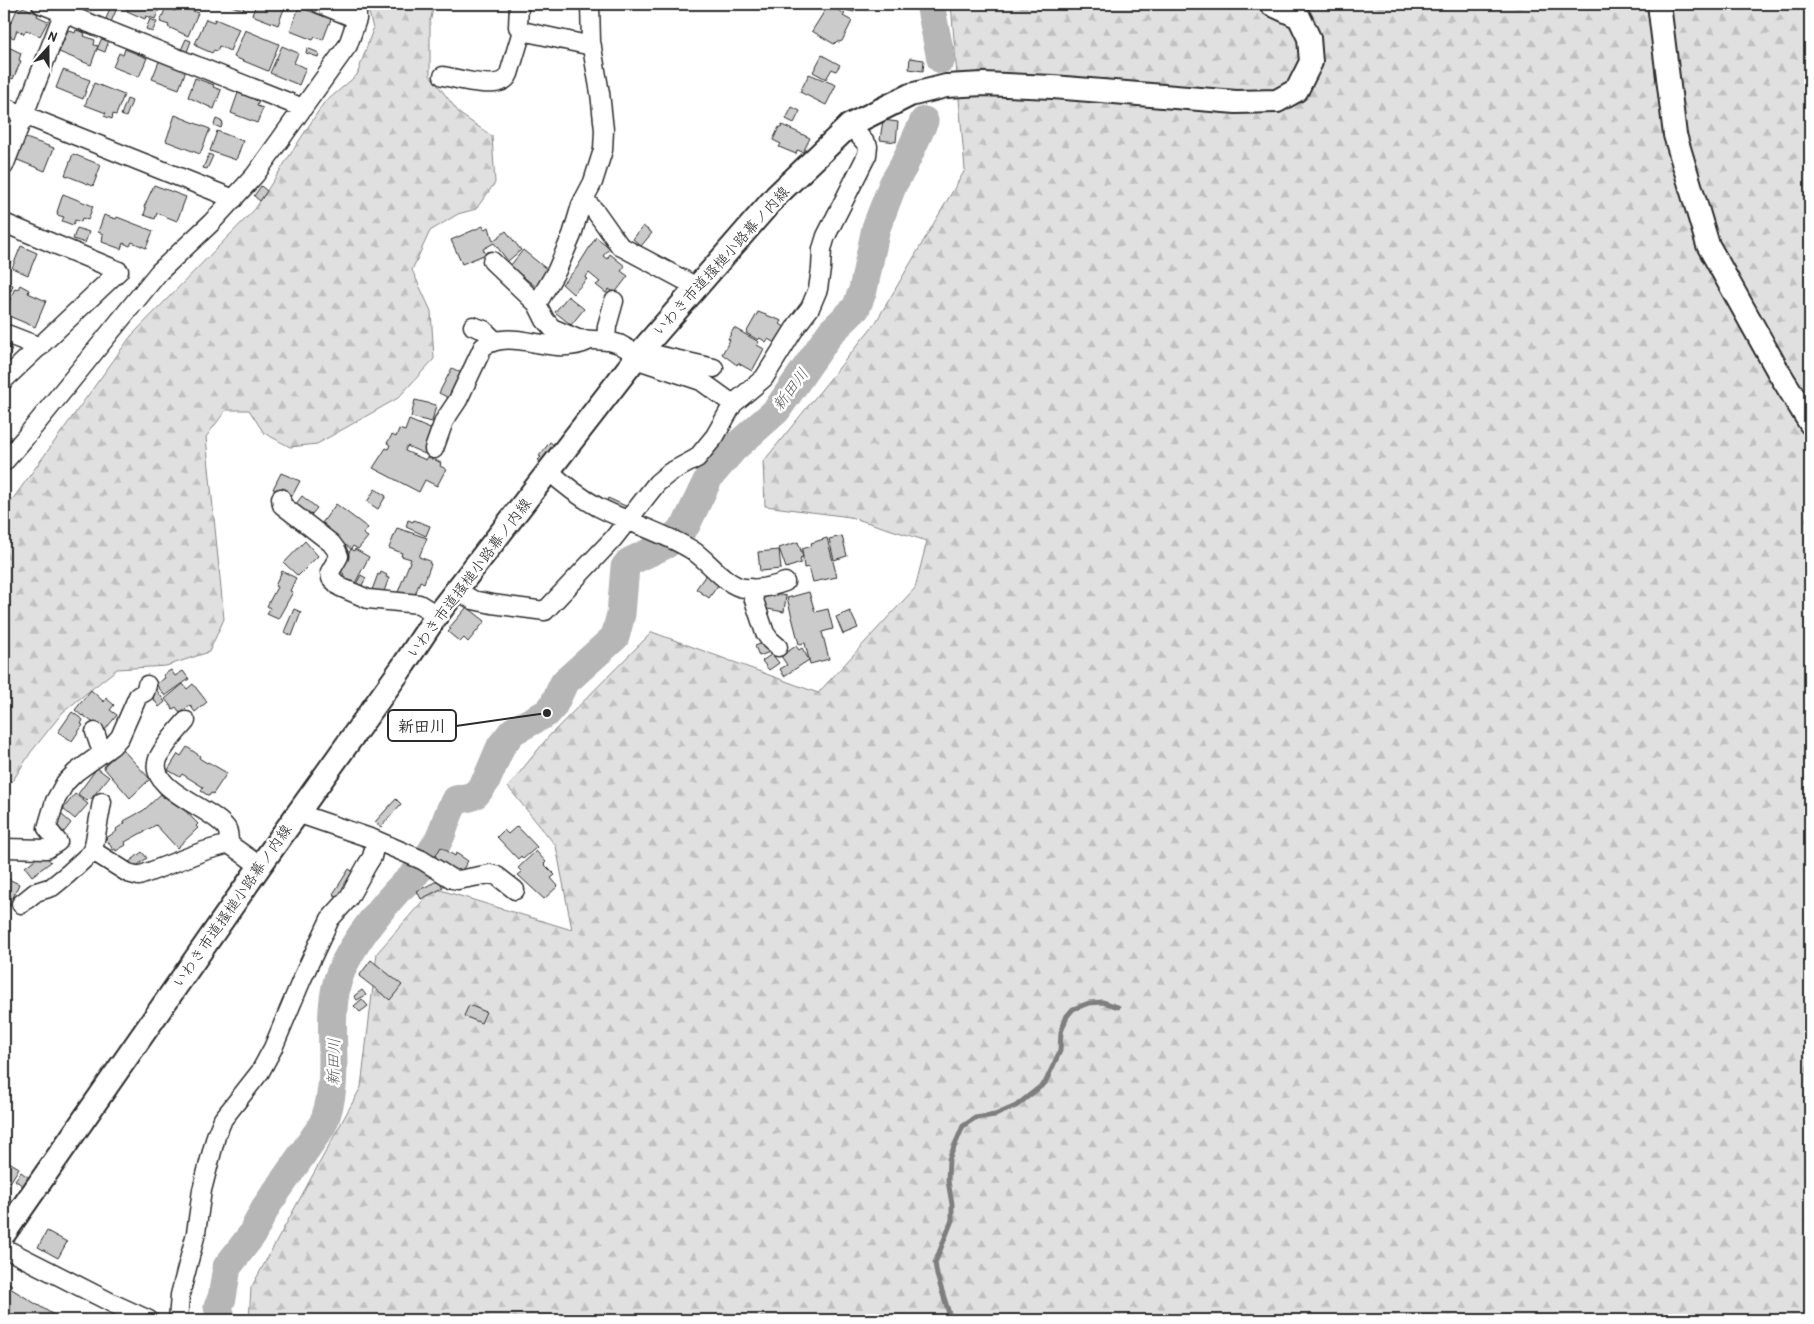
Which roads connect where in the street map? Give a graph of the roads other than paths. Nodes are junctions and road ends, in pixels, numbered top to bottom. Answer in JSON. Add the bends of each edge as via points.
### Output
{"nodes":[{"id":1,"x":41,"y":4,"type":"edge"},
{"id":2,"x":320,"y":4,"type":"edge"},
{"id":3,"x":519,"y":4,"type":"edge"},
{"id":4,"x":590,"y":4,"type":"edge"},
{"id":5,"x":1271,"y":4,"type":"edge"},
{"id":6,"x":1659,"y":4,"type":"edge"},
{"id":7,"x":65,"y":8,"type":"edge"},
{"id":8,"x":357,"y":11,"type":"edge"},
{"id":9,"x":522,"y":31,"type":"junction"},
{"id":10,"x":592,"y":46,"type":"junction"},
{"id":11,"x":443,"y":76,"type":"dead end"},
{"id":12,"x":4,"y":107,"type":"edge"},
{"id":13,"x":303,"y":108,"type":"junction"},
{"id":14,"x":24,"y":115,"type":"junction"},
{"id":15,"x":850,"y":125,"type":"junction"},
{"id":16,"x":4,"y":166,"type":"edge"},
{"id":17,"x":234,"y":199,"type":"junction"},
{"id":18,"x":584,"y":199,"type":"junction"},
{"id":19,"x":4,"y":223,"type":"edge"},
{"id":20,"x":492,"y":261,"type":"dead end"},
{"id":21,"x":697,"y":287,"type":"junction"},
{"id":22,"x":614,"y":301,"type":"dead end"},
{"id":23,"x":537,"y":304,"type":"junction"},
{"id":24,"x":473,"y":326,"type":"dead end"},
{"id":25,"x":4,"y":333,"type":"edge"},
{"id":26,"x":495,"y":341,"type":"junction"},
{"id":27,"x":597,"y":341,"type":"junction"},
{"id":28,"x":40,"y":347,"type":"junction"},
{"id":29,"x":639,"y":354,"type":"junction"},
{"id":30,"x":714,"y":368,"type":"dead end"},
{"id":31,"x":4,"y":380,"type":"edge"},
{"id":32,"x":733,"y":404,"type":"junction"},
{"id":33,"x":1810,"y":423,"type":"edge"},
{"id":34,"x":434,"y":450,"type":"dead end"},
{"id":35,"x":4,"y":462,"type":"edge"},
{"id":36,"x":549,"y":471,"type":"junction"},
{"id":37,"x":281,"y":498,"type":"dead end"},
{"id":38,"x":628,"y":520,"type":"junction"},
{"id":39,"x":786,"y":582,"type":"dead end"},
{"id":40,"x":750,"y":588,"type":"junction"},
{"id":41,"x":456,"y":590,"type":"junction"},
{"id":42,"x":437,"y":615,"type":"junction"},
{"id":43,"x":778,"y":646,"type":"dead end"},
{"id":44,"x":147,"y":685,"type":"dead end"},
{"id":45,"x":186,"y":721,"type":"dead end"},
{"id":46,"x":95,"y":732,"type":"dead end"},
{"id":47,"x":105,"y":751,"type":"junction"},
{"id":48,"x":102,"y":802,"type":"dead end"},
{"id":49,"x":297,"y":813,"type":"junction"},
{"id":50,"x":376,"y":840,"type":"junction"},
{"id":51,"x":229,"y":844,"type":"junction"},
{"id":52,"x":4,"y":848,"type":"edge"},
{"id":53,"x":93,"y":850,"type":"junction"},
{"id":54,"x":260,"y":866,"type":"junction"},
{"id":55,"x":515,"y":890,"type":"dead end"},
{"id":56,"x":21,"y":904,"type":"dead end"},
{"id":57,"x":4,"y":1234,"type":"edge"},
{"id":58,"x":4,"y":1248,"type":"edge"},
{"id":59,"x":149,"y":1320,"type":"edge"},
{"id":60,"x":178,"y":1320,"type":"edge"}],
"edges":[{"from":1,"to":7,"type":"street"},
{"from":2,"to":8,"type":"street"},
{"from":3,"to":9,"type":"street","via":[[518,27]]},
{"from":4,"to":10,"type":"street"},
{"from":5,"to":15,"type":"street","name":"いわき市道搔槌小路幕ノ内線","via":[[1299,17],[1309,38],[1311,62],[1297,90],[1277,101],[1236,102],[1053,86],[946,86],[910,96]]},
{"from":6,"to":33,"type":"street","via":[[1675,135],[1708,246]]},
{"from":7,"to":13,"type":"street"},
{"from":7,"to":14,"type":"street"},
{"from":8,"to":13,"type":"street","via":[[348,45]]},
{"from":9,"to":10,"type":"street"},
{"from":9,"to":11,"type":"street","via":[[508,78],[504,81],[491,84]]},
{"from":10,"to":18,"type":"street","via":[[604,141],[601,159]]},
{"from":12,"to":14,"type":"street"},
{"from":13,"to":17,"type":"street"},
{"from":14,"to":16,"type":"street"},
{"from":14,"to":17,"type":"street"},
{"from":15,"to":21,"type":"street","name":"いわき市道搔槌小路幕ノ内線","via":[[776,196]]},
{"from":15,"to":32,"type":"street","via":[[868,146],[867,155],[826,236],[818,289],[810,308],[764,378]]},
{"from":17,"to":35,"type":"street","via":[[158,272]]},
{"from":18,"to":21,"type":"street","via":[[620,246]]},
{"from":18,"to":23,"type":"street","via":[[557,270]]},
{"from":19,"to":28,"type":"street","via":[[119,271]]},
{"from":20,"to":23,"type":"street"},
{"from":21,"to":29,"type":"street","name":"いわき市道搔槌小路幕ノ内線"},
{"from":22,"to":27,"type":"street","via":[[607,326]]},
{"from":23,"to":27,"type":"street","via":[[552,328],[566,335]]},
{"from":24,"to":26,"type":"street","via":[[484,330]]},
{"from":25,"to":28,"type":"street"},
{"from":26,"to":27,"type":"street","via":[[526,341],[559,347]]},
{"from":26,"to":34,"type":"street","via":[[480,352],[458,400],[444,421]]},
{"from":27,"to":29,"type":"street","via":[[619,344]]},
{"from":28,"to":31,"type":"street"},
{"from":29,"to":30,"type":"street"},
{"from":29,"to":32,"type":"street","via":[[701,381]]},
{"from":29,"to":36,"type":"street","name":"いわき市道搔槌小路幕ノ内線"},
{"from":32,"to":38,"type":"street","via":[[715,436],[697,458],[657,483]]},
{"from":36,"to":38,"type":"street","via":[[567,488]]},
{"from":36,"to":41,"type":"street","name":"いわき市道搔槌小路幕ノ内線"},
{"from":37,"to":42,"type":"street","via":[[282,506],[337,551],[339,556],[330,572],[331,578],[340,586],[368,599],[419,604]]},
{"from":38,"to":40,"type":"street","via":[[694,552],[730,582]]},
{"from":38,"to":41,"type":"street","via":[[545,611],[473,600]]},
{"from":39,"to":40,"type":"street","via":[[772,587]]},
{"from":40,"to":43,"type":"street","via":[[765,633]]},
{"from":41,"to":42,"type":"street","name":"いわき市道搔槌小路幕ノ内線"},
{"from":42,"to":49,"type":"street","name":"いわき市道搔槌小路幕ノ内線"},
{"from":44,"to":47,"type":"street","via":[[145,692],[138,696],[120,737]]},
{"from":45,"to":51,"type":"street","via":[[164,748],[158,759],[158,771],[162,781],[218,820],[227,830]]},
{"from":46,"to":47,"type":"street"},
{"from":47,"to":52,"type":"street","via":[[65,783],[55,801],[47,828],[58,842],[47,849]]},
{"from":48,"to":53,"type":"street"},
{"from":49,"to":50,"type":"street"},
{"from":49,"to":54,"type":"street","name":"いわき市道搔槌小路幕ノ内線"},
{"from":50,"to":55,"type":"street","via":[[452,879],[490,874]]},
{"from":50,"to":60,"type":"street","via":[[368,865],[348,899],[330,919],[265,1064],[223,1119],[202,1190],[196,1233],[180,1295]]},
{"from":51,"to":53,"type":"street","via":[[204,850],[139,876],[128,873]]},
{"from":51,"to":54,"type":"street"},
{"from":53,"to":56,"type":"street","via":[[52,887],[36,892]]},
{"from":54,"to":57,"type":"street","name":"いわき市道搔槌小路幕ノ内線"},
{"from":58,"to":59,"type":"street"}]}
